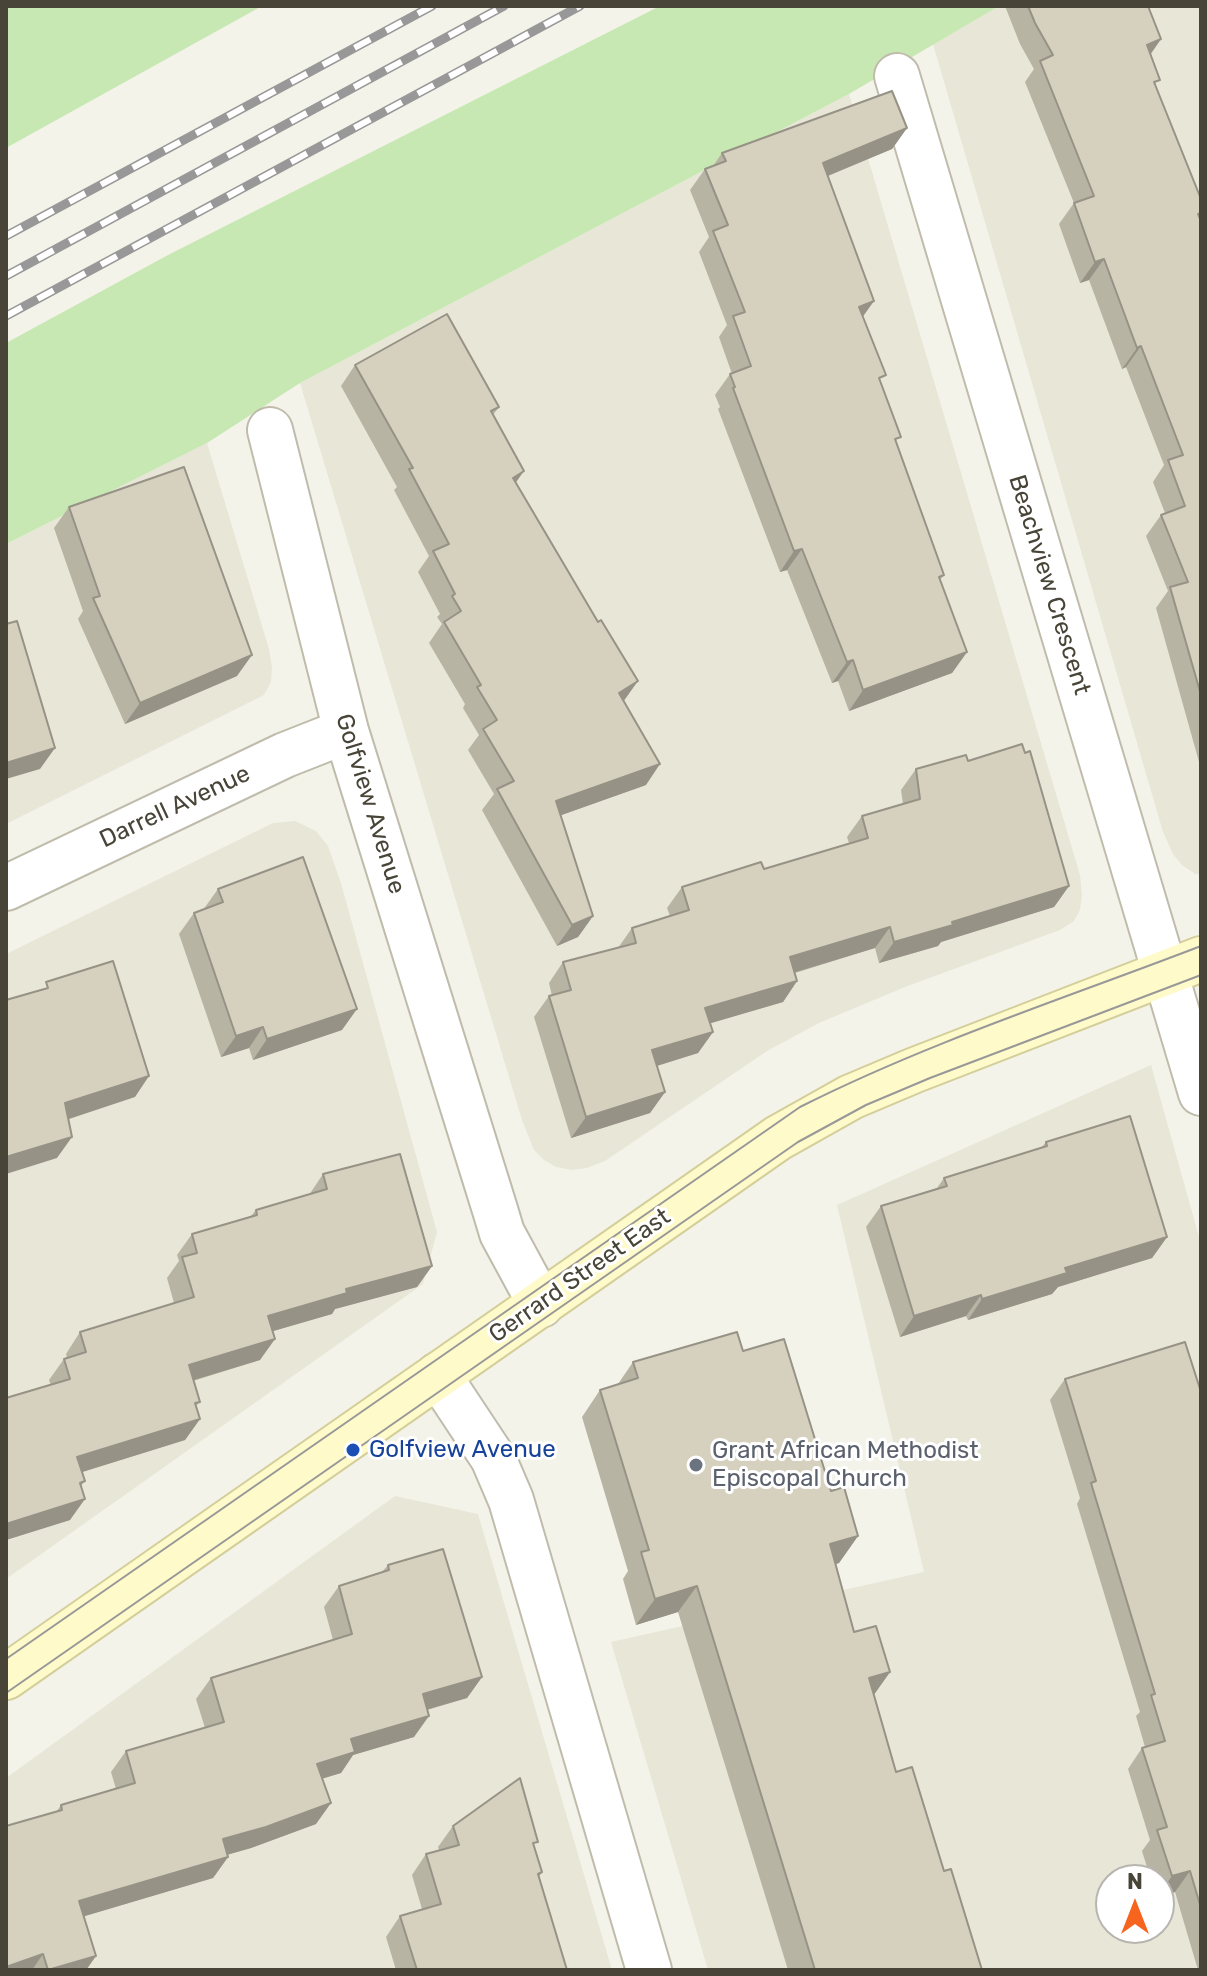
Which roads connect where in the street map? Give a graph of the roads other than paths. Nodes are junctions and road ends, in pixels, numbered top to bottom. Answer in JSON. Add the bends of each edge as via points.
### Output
{"nodes":[{"id":1,"x":897,"y":76,"type":"dead end"},
{"id":2,"x":270,"y":430,"type":"dead end"},
{"id":3,"x":346,"y":731,"type":"junction"},
{"id":4,"x":6,"y":888,"type":"edge"},
{"id":5,"x":1183,"y":966,"type":"edge"},
{"id":6,"x":1201,"y":1093,"type":"edge"},
{"id":7,"x":541,"y":1305,"type":"junction"},
{"id":8,"x":438,"y":1375,"type":"junction"},
{"id":9,"x":6,"y":1677,"type":"edge"},
{"id":10,"x":649,"y":1970,"type":"edge"}],
"edges":[{"from":1,"to":5,"type":"street","name":"Beachview Crescent"},
{"from":2,"to":3,"type":"street","name":"Golfview Avenue"},
{"from":3,"to":4,"type":"street","name":"Darrell Avenue"},
{"from":3,"to":7,"type":"street","name":"Golfview Avenue","via":[[502,1233]]},
{"from":5,"to":6,"type":"street","name":"Beachview Crescent"},
{"from":5,"to":7,"type":"main road","name":"Gerrard Street East","via":[[851,1097],[778,1138]]},
{"from":7,"to":8,"type":"main road","name":"Gerrard Street East"},
{"from":8,"to":9,"type":"main road","name":"Gerrard Street East"},
{"from":8,"to":10,"type":"street","via":[[493,1458],[511,1500]]}]}
